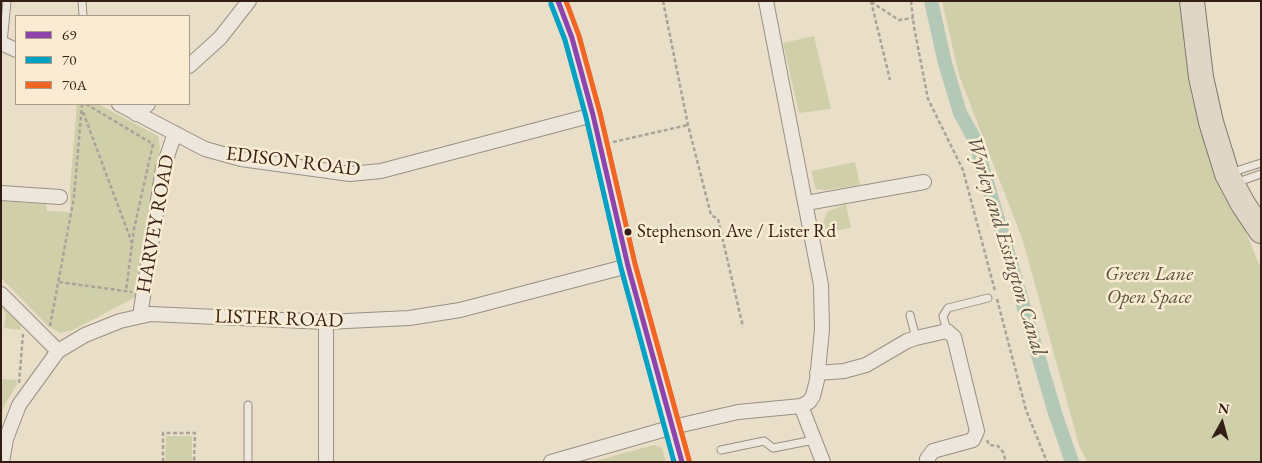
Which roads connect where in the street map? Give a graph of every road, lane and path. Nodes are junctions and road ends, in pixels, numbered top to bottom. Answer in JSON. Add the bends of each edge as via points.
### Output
{"nodes":[{"id":1,"x":7,"y":1,"type":"edge"},
{"id":2,"x":82,"y":1,"type":"edge"},
{"id":3,"x":249,"y":1,"type":"edge"},
{"id":4,"x":558,"y":1,"type":"edge"},
{"id":5,"x":663,"y":1,"type":"edge"},
{"id":6,"x":766,"y":1,"type":"edge"},
{"id":7,"x":911,"y":1,"type":"edge"},
{"id":8,"x":1192,"y":1,"type":"edge"},
{"id":9,"x":871,"y":2,"type":"edge"},
{"id":10,"x":82,"y":15,"type":"edge"},
{"id":11,"x":913,"y":18,"type":"junction"},
{"id":12,"x":2,"y":43,"type":"edge"},
{"id":13,"x":15,"y":50,"type":"edge"},
{"id":14,"x":190,"y":65,"type":"edge"},
{"id":15,"x":890,"y":80,"type":"dead end"},
{"id":16,"x":84,"y":105,"type":"edge"},
{"id":17,"x":86,"y":105,"type":"edge"},
{"id":18,"x":121,"y":105,"type":"edge"},
{"id":19,"x":147,"y":105,"type":"edge"},
{"id":20,"x":82,"y":110,"type":"junction"},
{"id":21,"x":136,"y":114,"type":"junction"},
{"id":22,"x":592,"y":115,"type":"junction"},
{"id":23,"x":688,"y":125,"type":"junction"},
{"id":24,"x":175,"y":134,"type":"junction"},
{"id":25,"x":600,"y":145,"type":"junction"},
{"id":26,"x":1261,"y":163,"type":"edge"},
{"id":27,"x":1261,"y":174,"type":"edge"},
{"id":28,"x":1230,"y":179,"type":"junction"},
{"id":29,"x":924,"y":182,"type":"dead end"},
{"id":30,"x":1,"y":193,"type":"edge"},
{"id":31,"x":60,"y":197,"type":"dead end"},
{"id":32,"x":806,"y":203,"type":"junction"},
{"id":33,"x":1261,"y":231,"type":"edge"},
{"id":34,"x":132,"y":244,"type":"junction"},
{"id":35,"x":628,"y":266,"type":"junction"},
{"id":36,"x":59,"y":282,"type":"junction"},
{"id":37,"x":126,"y":291,"type":"junction"},
{"id":38,"x":144,"y":293,"type":"junction"},
{"id":39,"x":1,"y":294,"type":"edge"},
{"id":40,"x":988,"y":298,"type":"dead end"},
{"id":41,"x":910,"y":315,"type":"dead end"},
{"id":42,"x":140,"y":316,"type":"junction"},
{"id":43,"x":24,"y":317,"type":"junction"},
{"id":44,"x":326,"y":322,"type":"junction"},
{"id":45,"x":743,"y":327,"type":"dead end"},
{"id":46,"x":947,"y":331,"type":"junction"},
{"id":47,"x":916,"y":338,"type":"junction"},
{"id":48,"x":47,"y":340,"type":"junction"},
{"id":49,"x":58,"y":351,"type":"junction"},
{"id":50,"x":817,"y":373,"type":"junction"},
{"id":51,"x":20,"y":390,"type":"dead end"},
{"id":52,"x":248,"y":405,"type":"dead end"},
{"id":53,"x":801,"y":406,"type":"junction"},
{"id":54,"x":672,"y":427,"type":"junction"},
{"id":55,"x":977,"y":431,"type":"junction"},
{"id":56,"x":814,"y":440,"type":"junction"},
{"id":57,"x":721,"y":450,"type":"dead end"},
{"id":58,"x":2,"y":462,"type":"edge"},
{"id":59,"x":163,"y":462,"type":"edge"},
{"id":60,"x":194,"y":462,"type":"edge"},
{"id":61,"x":248,"y":462,"type":"edge"},
{"id":62,"x":326,"y":462,"type":"edge"},
{"id":63,"x":551,"y":462,"type":"edge"},
{"id":64,"x":682,"y":462,"type":"edge"},
{"id":65,"x":823,"y":462,"type":"edge"},
{"id":66,"x":928,"y":462,"type":"edge"},
{"id":67,"x":1006,"y":462,"type":"edge"},
{"id":68,"x":1047,"y":462,"type":"edge"}],
"edges":[{"from":1,"to":12,"type":"lane"},
{"from":2,"to":10,"type":"lane"},
{"from":3,"to":14,"type":"street","via":[[220,38]]},
{"from":4,"to":22,"type":"street","via":[[572,38]]},
{"from":5,"to":23,"type":"path"},
{"from":6,"to":32,"type":"street"},
{"from":7,"to":11,"type":"path"},
{"from":8,"to":28,"type":"highway","via":[[1201,77],[1211,122]]},
{"from":9,"to":11,"type":"path","via":[[899,20]]},
{"from":9,"to":15,"type":"path"},
{"from":11,"to":68,"type":"path","via":[[928,99],[963,170],[1026,410]]},
{"from":12,"to":13,"type":"street"},
{"from":16,"to":20,"type":"path"},
{"from":17,"to":34,"type":"path","via":[[153,144]]},
{"from":18,"to":21,"type":"street","name":"EDISON ROAD"},
{"from":19,"to":21,"type":"street"},
{"from":20,"to":34,"type":"path"},
{"from":20,"to":36,"type":"path","via":[[74,197]]},
{"from":21,"to":24,"type":"street","name":"EDISON ROAD"},
{"from":22,"to":24,"type":"street","name":"EDISON ROAD","via":[[381,171],[350,174],[241,159],[204,149]]},
{"from":22,"to":25,"type":"street"},
{"from":23,"to":25,"type":"path"},
{"from":23,"to":45,"type":"path","via":[[711,215],[718,219]]},
{"from":24,"to":38,"type":"street","name":"HARVEY ROAD","via":[[163,168]]},
{"from":25,"to":35,"type":"street"},
{"from":26,"to":28,"type":"lane"},
{"from":27,"to":28,"type":"lane"},
{"from":28,"to":33,"type":"highway"},
{"from":29,"to":32,"type":"street"},
{"from":30,"to":31,"type":"street"},
{"from":32,"to":50,"type":"street","via":[[821,285],[822,330]]},
{"from":34,"to":37,"type":"path"},
{"from":35,"to":44,"type":"street","name":"LISTER ROAD","via":[[460,310],[409,318]]},
{"from":35,"to":54,"type":"street"},
{"from":36,"to":37,"type":"path"},
{"from":36,"to":48,"type":"path"},
{"from":37,"to":38,"type":"path"},
{"from":38,"to":42,"type":"street","name":"HARVEY ROAD"},
{"from":39,"to":43,"type":"street"},
{"from":40,"to":46,"type":"lane","via":[[948,308],[943,316]]},
{"from":41,"to":47,"type":"lane"},
{"from":42,"to":44,"type":"street","name":"LISTER ROAD"},
{"from":42,"to":49,"type":"street","name":"LISTER ROAD","via":[[120,320]]},
{"from":43,"to":48,"type":"street"},
{"from":43,"to":51,"type":"path"},
{"from":44,"to":62,"type":"street"},
{"from":46,"to":47,"type":"street"},
{"from":46,"to":55,"type":"street","via":[[954,337]]},
{"from":47,"to":50,"type":"street","via":[[866,365]]},
{"from":48,"to":49,"type":"street"},
{"from":49,"to":58,"type":"street","name":"LISTER ROAD","via":[[18,405]]},
{"from":50,"to":53,"type":"street","via":[[813,396]]},
{"from":52,"to":61,"type":"lane"},
{"from":53,"to":54,"type":"street","via":[[738,412]]},
{"from":53,"to":56,"type":"street"},
{"from":54,"to":63,"type":"street"},
{"from":54,"to":64,"type":"street"},
{"from":55,"to":66,"type":"street","via":[[973,440],[932,451]]},
{"from":55,"to":67,"type":"path","via":[[989,445],[998,446]]},
{"from":56,"to":57,"type":"lane","via":[[773,448],[764,441]]},
{"from":56,"to":65,"type":"street"},
{"from":59,"to":60,"type":"path","via":[[163,433],[195,433]]}]}
